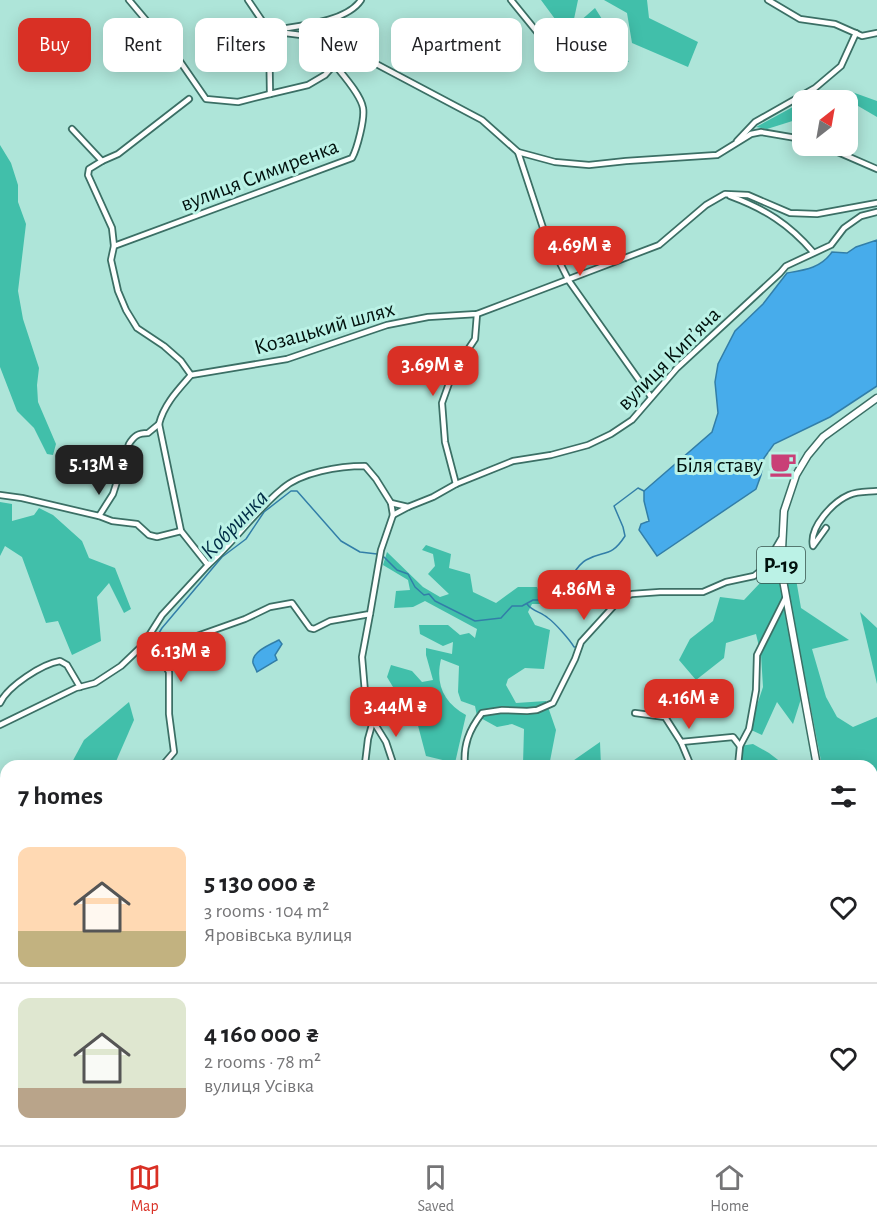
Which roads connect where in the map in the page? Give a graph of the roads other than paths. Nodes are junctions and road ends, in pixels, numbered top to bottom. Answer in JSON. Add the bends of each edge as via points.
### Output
{"nodes":[{"id":1,"x":129,"y":0,"type":"edge"},
{"id":2,"x":248,"y":0,"type":"edge"},
{"id":3,"x":361,"y":0,"type":"edge"},
{"id":4,"x":511,"y":0,"type":"edge"},
{"id":5,"x":768,"y":0,"type":"edge"},
{"id":6,"x":260,"y":18,"type":"edge"},
{"id":7,"x":287,"y":27,"type":"edge"},
{"id":8,"x":534,"y":28,"type":"edge"},
{"id":9,"x":856,"y":33,"type":"junction"},
{"id":10,"x":877,"y":33,"type":"edge"},
{"id":11,"x":379,"y":65,"type":"edge"},
{"id":12,"x":270,"y":72,"type":"edge"},
{"id":13,"x":328,"y":72,"type":"edge"},
{"id":14,"x":341,"y":72,"type":"edge"},
{"id":15,"x":270,"y":94,"type":"junction"},
{"id":16,"x":189,"y":99,"type":"dead end"},
{"id":17,"x":72,"y":129,"type":"dead end"},
{"id":18,"x":792,"y":137,"type":"edge"},
{"id":19,"x":730,"y":148,"type":"junction"},
{"id":20,"x":518,"y":152,"type":"junction"},
{"id":21,"x":847,"y":156,"type":"edge"},
{"id":22,"x":102,"y":161,"type":"junction"},
{"id":23,"x":877,"y":169,"type":"edge"},
{"id":24,"x":725,"y":194,"type":"junction"},
{"id":25,"x":877,"y":203,"type":"edge"},
{"id":26,"x":877,"y":212,"type":"edge"},
{"id":27,"x":114,"y":246,"type":"junction"},
{"id":28,"x":813,"y":252,"type":"junction"},
{"id":29,"x":569,"y":281,"type":"junction"},
{"id":30,"x":477,"y":314,"type":"junction"},
{"id":31,"x":191,"y":375,"type":"junction"},
{"id":32,"x":651,"y":397,"type":"junction"},
{"id":33,"x":877,"y":398,"type":"edge"},
{"id":34,"x":159,"y":424,"type":"junction"},
{"id":35,"x":456,"y":484,"type":"junction"},
{"id":36,"x":877,"y":491,"type":"edge"},
{"id":37,"x":0,"y":495,"type":"edge"},
{"id":38,"x":391,"y":502,"type":"junction"},
{"id":39,"x":408,"y":507,"type":"junction"},
{"id":40,"x":393,"y":515,"type":"junction"},
{"id":41,"x":99,"y":516,"type":"junction"},
{"id":42,"x":826,"y":528,"type":"dead end"},
{"id":43,"x":181,"y":531,"type":"junction"},
{"id":44,"x":783,"y":537,"type":"junction"},
{"id":45,"x":208,"y":565,"type":"junction"},
{"id":46,"x":786,"y":597,"type":"junction"},
{"id":47,"x":370,"y":614,"type":"junction"},
{"id":48,"x":143,"y":645,"type":"junction"},
{"id":49,"x":155,"y":647,"type":"junction"},
{"id":50,"x":80,"y":687,"type":"junction"},
{"id":51,"x":0,"y":703,"type":"edge"},
{"id":52,"x":635,"y":714,"type":"dead end"},
{"id":53,"x":373,"y":721,"type":"junction"},
{"id":54,"x":0,"y":725,"type":"edge"},
{"id":55,"x":681,"y":742,"type":"junction"},
{"id":56,"x":740,"y":746,"type":"junction"},
{"id":57,"x":167,"y":760,"type":"edge"},
{"id":58,"x":365,"y":760,"type":"edge"},
{"id":59,"x":392,"y":760,"type":"edge"},
{"id":60,"x":464,"y":760,"type":"edge"},
{"id":61,"x":688,"y":760,"type":"edge"},
{"id":62,"x":739,"y":760,"type":"edge"},
{"id":63,"x":816,"y":760,"type":"edge"}],
"edges":[{"from":1,"to":15,"type":"street","via":[[206,99],[238,102]]},
{"from":2,"to":6,"type":"street"},
{"from":3,"to":7,"type":"street","via":[[335,18]]},
{"from":4,"to":8,"type":"street"},
{"from":5,"to":9,"type":"street","via":[[800,19],[835,24]]},
{"from":9,"to":10,"type":"street"},
{"from":9,"to":19,"type":"street","via":[[841,66],[815,88],[755,122]]},
{"from":11,"to":20,"type":"street","via":[[482,120]]},
{"from":12,"to":15,"type":"street"},
{"from":13,"to":15,"type":"street","via":[[308,85]]},
{"from":14,"to":27,"type":"street","name":"вулиця Симиренка","via":[[363,108],[352,158]]},
{"from":16,"to":22,"type":"street","via":[[118,154]]},
{"from":17,"to":22,"type":"street"},
{"from":18,"to":19,"type":"street","via":[[761,132]]},
{"from":19,"to":20,"type":"street","via":[[717,155],[590,165],[555,162]]},
{"from":20,"to":29,"type":"street","via":[[544,231]]},
{"from":21,"to":23,"type":"street"},
{"from":22,"to":27,"type":"street","via":[[89,169],[88,175],[112,228]]},
{"from":24,"to":25,"type":"street","via":[[748,195],[790,213],[817,214]]},
{"from":24,"to":28,"type":"street","via":[[769,213]]},
{"from":24,"to":29,"type":"street","name":"Козацький шлях","via":[[659,245]]},
{"from":26,"to":28,"type":"street","name":"вулиця Кипʼяча","via":[[861,216],[844,228],[831,245]]},
{"from":27,"to":31,"type":"street","via":[[111,260],[126,310],[137,328],[164,346]]},
{"from":28,"to":32,"type":"street","name":"вулиця Кипʼяча","via":[[786,266]]},
{"from":29,"to":30,"type":"street","name":"Козацький шлях"},
{"from":29,"to":32,"type":"street"},
{"from":30,"to":31,"type":"street","name":"Козацький шлях","via":[[398,323],[286,360]]},
{"from":30,"to":35,"type":"street","via":[[475,339],[453,372],[442,403],[445,442]]},
{"from":31,"to":34,"type":"street","via":[[169,401]]},
{"from":32,"to":35,"type":"street","name":"вулиця Кипʼяча","via":[[632,420],[588,446],[513,461]]},
{"from":33,"to":44,"type":"main road","number":"Р-19","via":[[823,437],[808,455],[789,492]]},
{"from":34,"to":41,"type":"street","via":[[148,433],[140,433],[129,444],[113,494]]},
{"from":34,"to":43,"type":"street"},
{"from":35,"to":39,"type":"street","name":"вулиця Кипʼяча"},
{"from":36,"to":42,"type":"street","via":[[861,491],[831,508],[817,526],[813,546]]},
{"from":37,"to":41,"type":"street"},
{"from":38,"to":39,"type":"street"},
{"from":38,"to":40,"type":"street"},
{"from":38,"to":45,"type":"street","via":[[365,466],[321,471],[283,487]]},
{"from":39,"to":40,"type":"street","name":"вулиця Кипʼяча"},
{"from":40,"to":47,"type":"street","via":[[381,550]]},
{"from":41,"to":43,"type":"street","via":[[137,524],[157,537]]},
{"from":43,"to":45,"type":"street"},
{"from":44,"to":46,"type":"main road","number":"Р-19","via":[[781,569]]},
{"from":44,"to":60,"type":"street","via":[[764,568],[754,576],[704,592],[660,591],[621,598],[581,642],[553,703],[537,710],[482,713],[466,739]]},
{"from":45,"to":48,"type":"street","via":[[162,615]]},
{"from":46,"to":56,"type":"street","via":[[757,655],[749,729]]},
{"from":46,"to":63,"type":"main road","number":"Р-19"},
{"from":47,"to":49,"type":"street","via":[[330,621],[314,629],[292,603]]},
{"from":47,"to":53,"type":"street","via":[[362,657],[366,704]]},
{"from":48,"to":49,"type":"street"},
{"from":48,"to":50,"type":"street","via":[[121,666],[95,683]]},
{"from":49,"to":57,"type":"street","via":[[169,672],[174,752]]},
{"from":50,"to":51,"type":"street","via":[[67,665],[60,661],[50,663],[10,689]]},
{"from":50,"to":54,"type":"street"},
{"from":52,"to":55,"type":"street","via":[[664,717]]},
{"from":53,"to":58,"type":"street"},
{"from":53,"to":59,"type":"street"},
{"from":55,"to":56,"type":"street","via":[[733,737]]},
{"from":55,"to":61,"type":"street"},
{"from":56,"to":62,"type":"street"}]}
